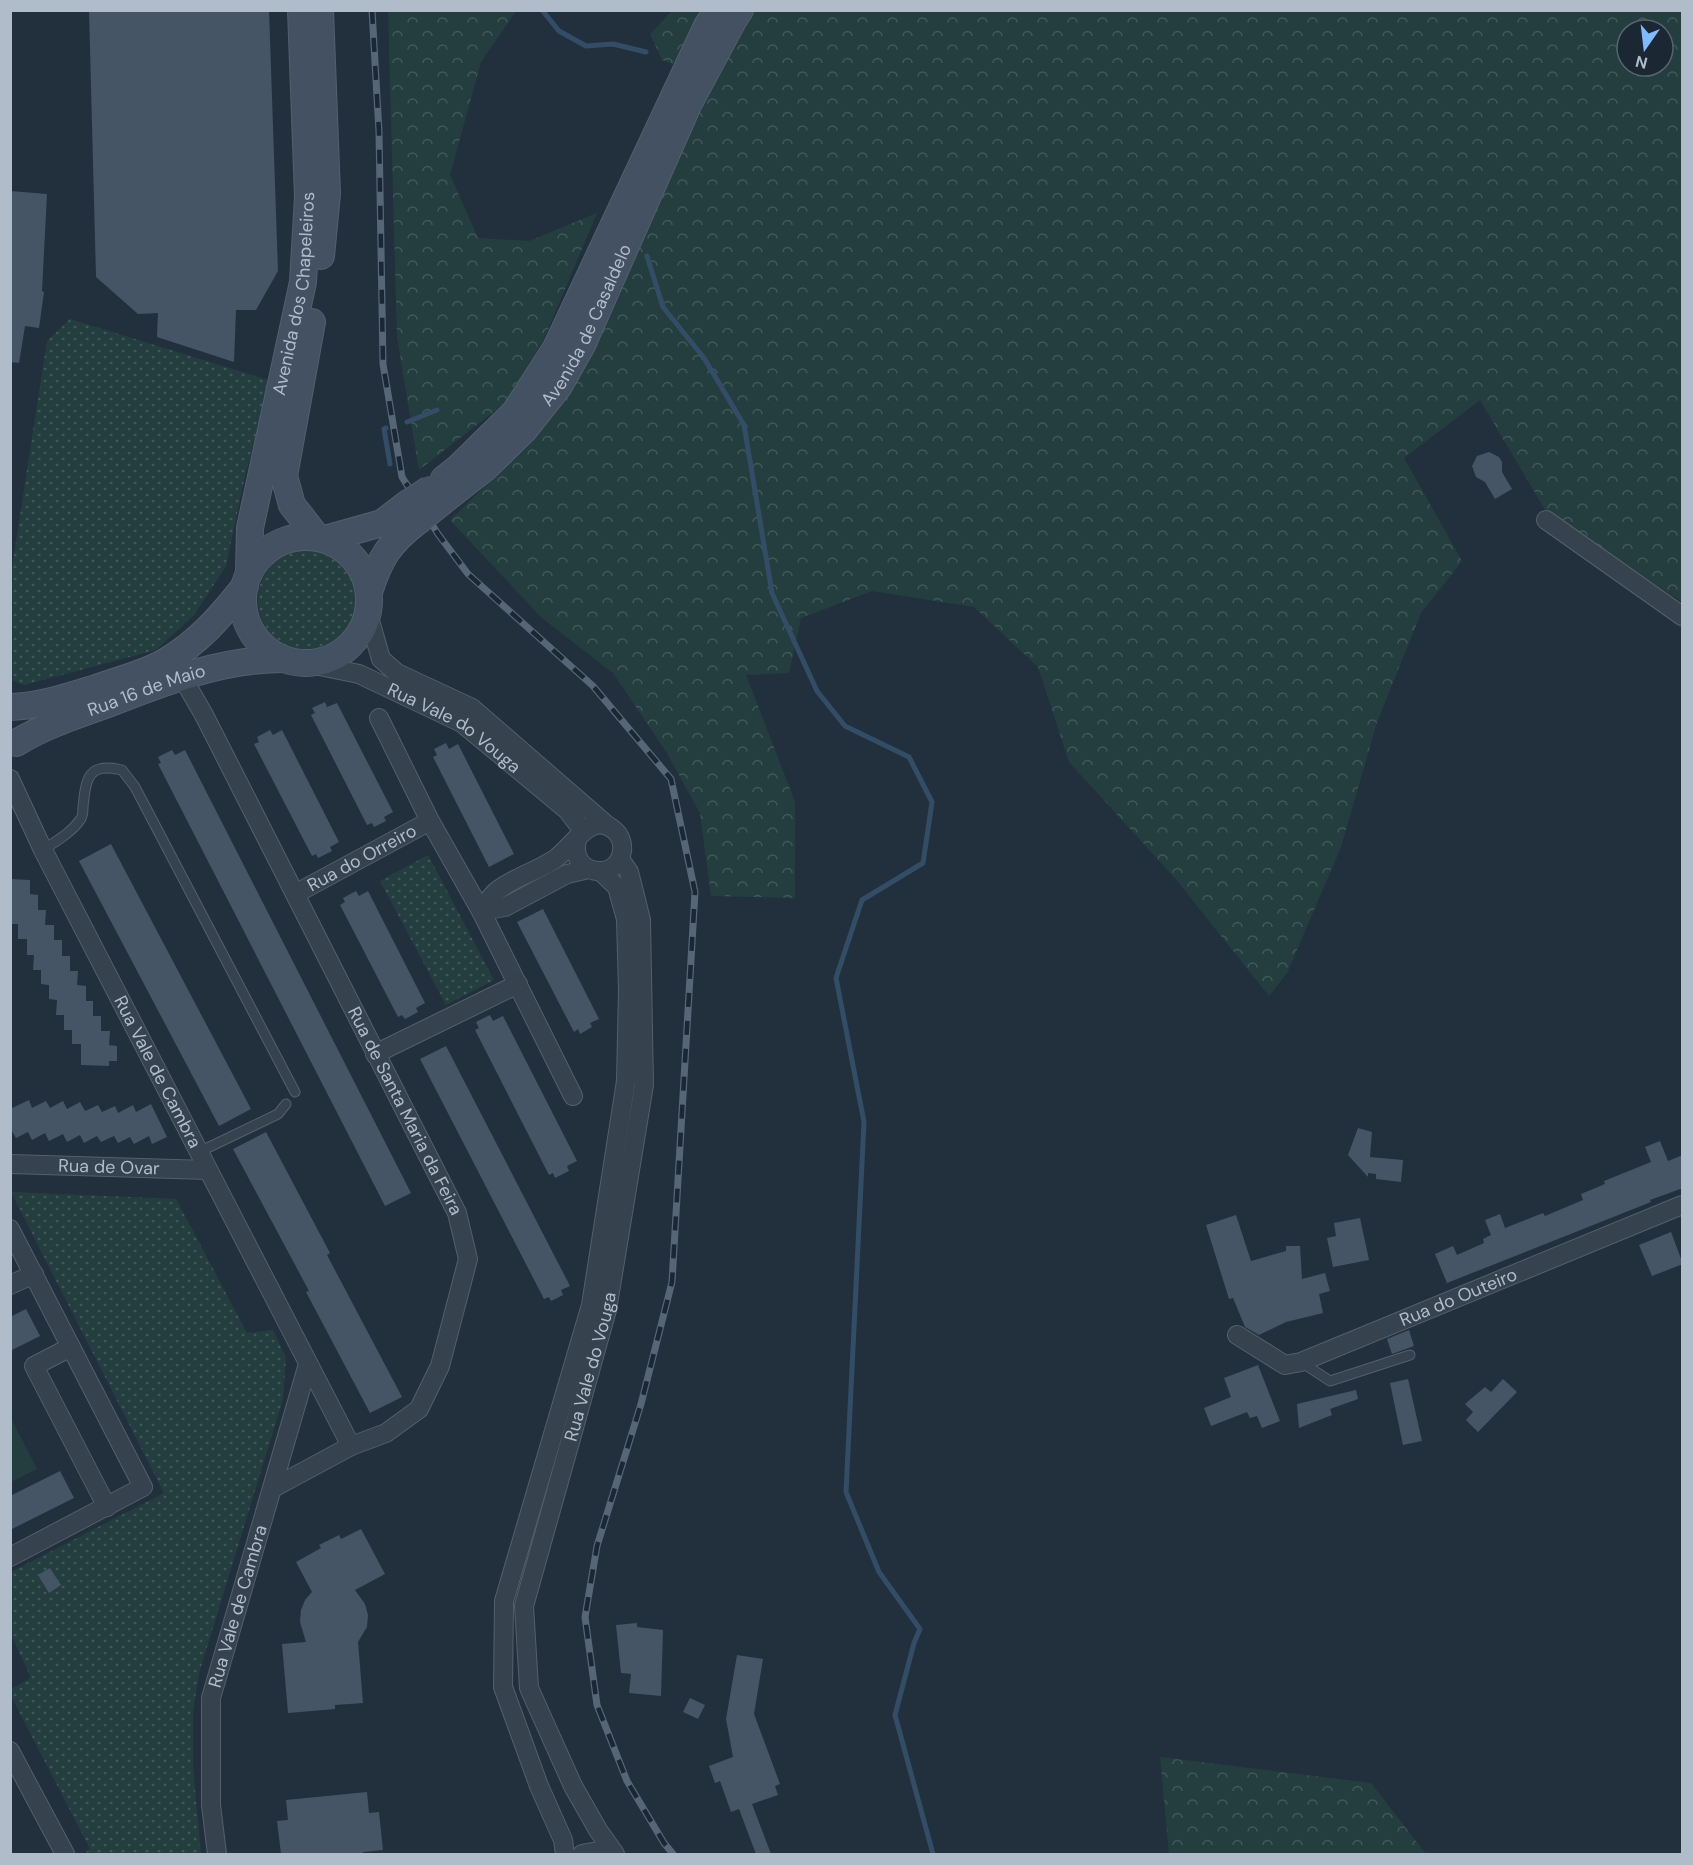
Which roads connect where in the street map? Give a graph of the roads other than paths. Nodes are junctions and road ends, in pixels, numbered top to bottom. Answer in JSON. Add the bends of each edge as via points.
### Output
{"nodes":[{"id":1,"x":301,"y":10,"type":"edge"},
{"id":2,"x":320,"y":10,"type":"edge"},
{"id":3,"x":718,"y":10,"type":"edge"},
{"id":4,"x":740,"y":10,"type":"edge"},
{"id":5,"x":436,"y":495,"type":"junction"},
{"id":6,"x":413,"y":512,"type":"junction"},
{"id":7,"x":1546,"y":520,"type":"dead end"},
{"id":8,"x":321,"y":538,"type":"junction"},
{"id":9,"x":247,"y":579,"type":"junction"},
{"id":10,"x":369,"y":603,"type":"junction"},
{"id":11,"x":1683,"y":615,"type":"edge"},
{"id":12,"x":294,"y":661,"type":"junction"},
{"id":13,"x":182,"y":676,"type":"junction"},
{"id":14,"x":10,"y":707,"type":"edge"},
{"id":15,"x":379,"y":718,"type":"dead end"},
{"id":16,"x":13,"y":748,"type":"edge"},
{"id":17,"x":10,"y":779,"type":"edge"},
{"id":18,"x":430,"y":821,"type":"junction"},
{"id":19,"x":608,"y":826,"type":"junction"},
{"id":20,"x":580,"y":836,"type":"junction"},
{"id":21,"x":43,"y":850,"type":"junction"},
{"id":22,"x":620,"y":859,"type":"junction"},
{"id":23,"x":595,"y":870,"type":"junction"},
{"id":24,"x":295,"y":894,"type":"junction"},
{"id":25,"x":481,"y":911,"type":"junction"},
{"id":26,"x":518,"y":984,"type":"junction"},
{"id":27,"x":375,"y":1054,"type":"junction"},
{"id":28,"x":295,"y":1092,"type":"dead end"},
{"id":29,"x":573,"y":1095,"type":"dead end"},
{"id":30,"x":286,"y":1104,"type":"dead end"},
{"id":31,"x":199,"y":1152,"type":"junction"},
{"id":32,"x":10,"y":1164,"type":"edge"},
{"id":33,"x":208,"y":1170,"type":"junction"},
{"id":34,"x":1683,"y":1205,"type":"edge"},
{"id":35,"x":10,"y":1229,"type":"edge"},
{"id":36,"x":34,"y":1274,"type":"junction"},
{"id":37,"x":10,"y":1286,"type":"edge"},
{"id":38,"x":1237,"y":1335,"type":"dead end"},
{"id":39,"x":71,"y":1347,"type":"junction"},
{"id":40,"x":1410,"y":1355,"type":"dead end"},
{"id":41,"x":1301,"y":1362,"type":"junction"},
{"id":42,"x":308,"y":1364,"type":"junction"},
{"id":43,"x":351,"y":1446,"type":"junction"},
{"id":44,"x":273,"y":1488,"type":"junction"},
{"id":45,"x":107,"y":1507,"type":"junction"},
{"id":46,"x":10,"y":1557,"type":"edge"},
{"id":47,"x":10,"y":1751,"type":"edge"},
{"id":48,"x":65,"y":1854,"type":"edge"},
{"id":49,"x":217,"y":1854,"type":"edge"},
{"id":50,"x":565,"y":1854,"type":"edge"},
{"id":51,"x":582,"y":1854,"type":"edge"},
{"id":52,"x":614,"y":1854,"type":"edge"}],
"edges":[{"from":1,"to":9,"type":"street","name":"Avenida dos Chapeleiros","via":[[308,197],[303,282],[250,528]]},
{"from":2,"to":8,"type":"street","name":"Avenida dos Chapeleiros","via":[[327,194],[319,284],[284,476],[292,505]]},
{"from":3,"to":5,"type":"street","name":"Avenida de Casaldelo","via":[[702,36],[556,348],[515,412]]},
{"from":4,"to":5,"type":"street","name":"Avenida de Casaldelo","via":[[688,105],[582,345],[559,386],[524,430],[485,468]]},
{"from":5,"to":6,"type":"street","name":"Avenida de Casaldelo","bridge":true},
{"from":6,"to":8,"type":"street","name":"Avenida de Casaldelo"},
{"from":6,"to":10,"type":"street","name":"Avenida de Casaldelo","via":[[378,565]]},
{"from":7,"to":11,"type":"street"},
{"from":8,"to":9,"type":"street","via":[[296,538],[277,544],[260,556]]},
{"from":8,"to":10,"type":"street","name":"Rua Vale do Vouga","via":[[338,545],[355,560],[366,578]]},
{"from":9,"to":12,"type":"street","name":"Rua Vale do Vouga","via":[[243,603],[255,637],[267,650]]},
{"from":9,"to":14,"type":"street","name":"Rua 16 de Maio","via":[[212,626],[164,662],[60,700]]},
{"from":10,"to":12,"type":"street","via":[[362,630],[338,655],[322,661]]},
{"from":10,"to":19,"type":"street","name":"Rua Vale do Vouga","via":[[381,659],[397,673],[472,708]]},
{"from":12,"to":13,"type":"street","name":"Rua 16 de Maio","via":[[237,662]]},
{"from":12,"to":20,"type":"street","name":"Rua Vale do Vouga","via":[[359,674],[462,723],[567,810]]},
{"from":13,"to":16,"type":"street","name":"Rua 16 de Maio","via":[[37,731]]},
{"from":13,"to":24,"type":"street","name":"Rua de Santa Maria da Feira"},
{"from":14,"to":16,"type":"street","name":"Rua 16 de Maio","via":[[19,731]]},
{"from":15,"to":18,"type":"street","name":"Rua do Orreiro"},
{"from":17,"to":21,"type":"street","name":"Rua Vale de Cambra"},
{"from":18,"to":24,"type":"street","name":"Rua do Orreiro"},
{"from":18,"to":25,"type":"street","name":"Rua do Orreiro"},
{"from":19,"to":20,"type":"street","via":[[593,826]]},
{"from":19,"to":22,"type":"street","name":"Rua Vale do Vouga","via":[[615,830],[622,844]]},
{"from":20,"to":23,"type":"street","name":"Rua Vale do Vouga","via":[[576,846],[578,857]]},
{"from":20,"to":25,"type":"street","via":[[557,858],[497,890]]},
{"from":21,"to":28,"type":"lane","via":[[82,819],[86,782],[94,771],[107,766],[122,770],[135,787]]},
{"from":21,"to":31,"type":"street","name":"Rua Vale de Cambra"},
{"from":22,"to":23,"type":"street","via":[[612,868]]},
{"from":22,"to":52,"type":"street","name":"Rua Vale do Vouga","via":[[629,872],[641,920],[644,1085],[608,1310],[524,1606],[529,1688],[573,1786]]},
{"from":23,"to":25,"type":"street","via":[[567,874],[505,907]]},
{"from":23,"to":50,"type":"street","name":"Rua Vale do Vouga","via":[[617,887],[626,919],[626,1081],[591,1305],[504,1601],[503,1687]]},
{"from":24,"to":27,"type":"street","name":"Rua de Santa Maria da Feira"},
{"from":25,"to":26,"type":"street","name":"Rua do Orreiro"},
{"from":26,"to":27,"type":"street"},
{"from":26,"to":29,"type":"street","name":"Rua do Orreiro"},
{"from":27,"to":43,"type":"street","name":"Rua de Santa Maria da Feira","via":[[457,1213],[468,1259],[440,1366],[419,1409],[386,1433]]},
{"from":30,"to":31,"type":"lane","via":[[278,1114]]},
{"from":31,"to":33,"type":"street","name":"Rua Vale de Cambra"},
{"from":32,"to":33,"type":"street","name":"Rua de Ovar"},
{"from":33,"to":42,"type":"street","name":"Rua Vale de Cambra"},
{"from":34,"to":41,"type":"street","name":"Rua do Outeiro"},
{"from":35,"to":36,"type":"street"},
{"from":36,"to":37,"type":"street"},
{"from":36,"to":39,"type":"street"},
{"from":38,"to":41,"type":"street","via":[[1285,1365]]},
{"from":39,"to":45,"type":"street","via":[[144,1487]]},
{"from":39,"to":45,"type":"street","via":[[34,1366]]},
{"from":40,"to":41,"type":"lane","via":[[1330,1381]]},
{"from":42,"to":43,"type":"street","name":"Rua Vale de Cambra"},
{"from":42,"to":44,"type":"street","name":"Rua Vale de Cambra"},
{"from":43,"to":44,"type":"street","name":"Rua de Santa Maria da Feira"},
{"from":44,"to":49,"type":"street","name":"Rua Vale de Cambra","via":[[211,1698],[211,1805]]},
{"from":45,"to":46,"type":"street"},
{"from":47,"to":48,"type":"street"},
{"from":51,"to":52,"type":"street","name":"Rua Vale do Vouga"}]}
